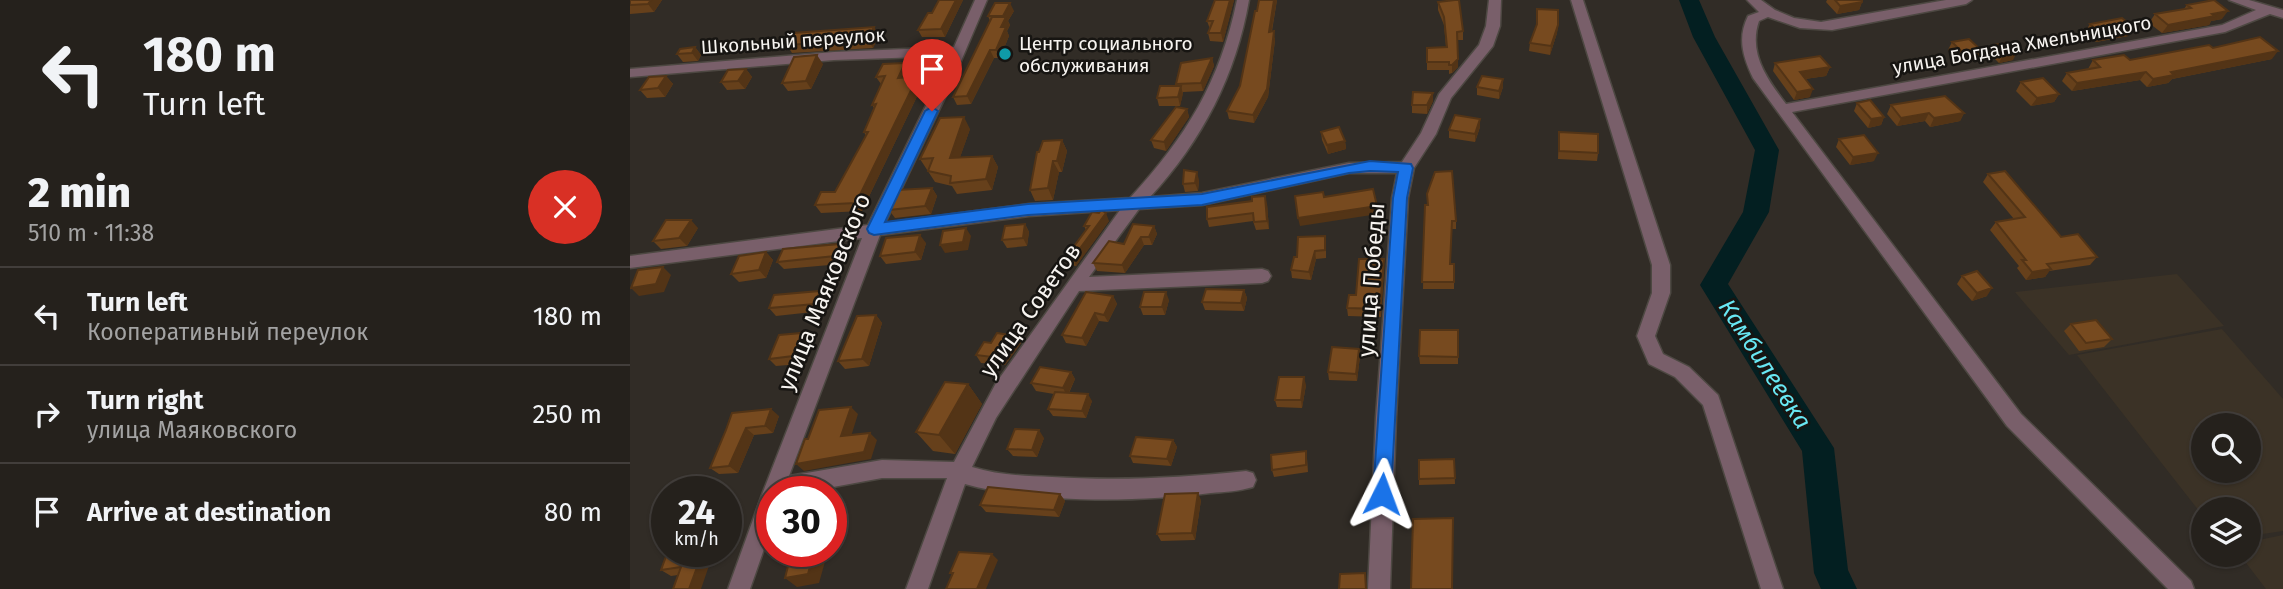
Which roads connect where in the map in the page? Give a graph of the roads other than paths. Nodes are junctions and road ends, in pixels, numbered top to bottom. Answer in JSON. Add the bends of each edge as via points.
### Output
{"nodes":[{"id":1,"x":981,"y":0,"type":"edge"},
{"id":2,"x":1243,"y":0,"type":"edge"},
{"id":3,"x":1495,"y":0,"type":"edge"},
{"id":4,"x":1577,"y":0,"type":"edge"},
{"id":5,"x":1753,"y":0,"type":"edge"},
{"id":6,"x":1966,"y":0,"type":"edge"},
{"id":7,"x":2235,"y":0,"type":"edge"},
{"id":8,"x":2266,"y":10,"type":"junction"},
{"id":9,"x":1768,"y":13,"type":"junction"},
{"id":10,"x":2283,"y":14,"type":"edge"},
{"id":11,"x":959,"y":51,"type":"junction"},
{"id":12,"x":630,"y":73,"type":"edge"},
{"id":13,"x":1782,"y":109,"type":"junction"},
{"id":14,"x":1406,"y":168,"type":"junction"},
{"id":15,"x":1135,"y":202,"type":"junction"},
{"id":16,"x":874,"y":229,"type":"junction"},
{"id":17,"x":630,"y":262,"type":"edge"},
{"id":18,"x":1262,"y":276,"type":"dead end"},
{"id":19,"x":1076,"y":284,"type":"junction"},
{"id":20,"x":961,"y":473,"type":"junction"},
{"id":21,"x":779,"y":476,"type":"edge"},
{"id":22,"x":847,"y":477,"type":"edge"},
{"id":23,"x":1246,"y":480,"type":"dead end"},
{"id":24,"x":756,"y":540,"type":"edge"},
{"id":25,"x":739,"y":589,"type":"edge"},
{"id":26,"x":917,"y":589,"type":"edge"},
{"id":27,"x":1379,"y":589,"type":"edge"},
{"id":28,"x":1772,"y":589,"type":"edge"},
{"id":29,"x":2183,"y":589,"type":"edge"}],
"edges":[{"from":1,"to":11,"type":"street","name":"улица Маяковского"},
{"from":2,"to":15,"type":"street","name":"улица Советов","via":[[1230,59],[1205,113],[1174,159]]},
{"from":3,"to":14,"type":"street","name":"улица Победы","via":[[1486,46],[1444,97]]},
{"from":4,"to":28,"type":"street","via":[[1661,265],[1661,293],[1646,336],[1656,359],[1682,372],[1711,401]]},
{"from":5,"to":9,"type":"street"},
{"from":6,"to":9,"type":"street","via":[[1832,26],[1793,23]]},
{"from":7,"to":8,"type":"street"},
{"from":8,"to":10,"type":"street"},
{"from":8,"to":13,"type":"street","name":"улица Богдана Хмельницкого","via":[[2225,28]]},
{"from":9,"to":13,"type":"street","via":[[1753,19],[1747,32],[1750,54],[1758,75]]},
{"from":11,"to":12,"type":"street","name":"Школьный переулок"},
{"from":11,"to":16,"type":"street","name":"улица Маяковского"},
{"from":13,"to":29,"type":"street","via":[[2014,420]]},
{"from":14,"to":15,"type":"street","via":[[1360,167],[1202,200]]},
{"from":14,"to":27,"type":"street","name":"улица Победы","via":[[1388,376]]},
{"from":15,"to":16,"type":"street","via":[[1028,209]]},
{"from":15,"to":19,"type":"street","name":"улица Советов"},
{"from":16,"to":17,"type":"street"},
{"from":16,"to":21,"type":"street","name":"улица Маяковского"},
{"from":18,"to":19,"type":"street"},
{"from":19,"to":20,"type":"street","name":"улица Советов","via":[[1001,391]]},
{"from":20,"to":22,"type":"street","via":[[882,470]]},
{"from":20,"to":23,"type":"street","via":[[995,483],[1095,489]]},
{"from":20,"to":26,"type":"street","name":"улица Советов"},
{"from":24,"to":25,"type":"street","name":"улица Маяковского"}]}
